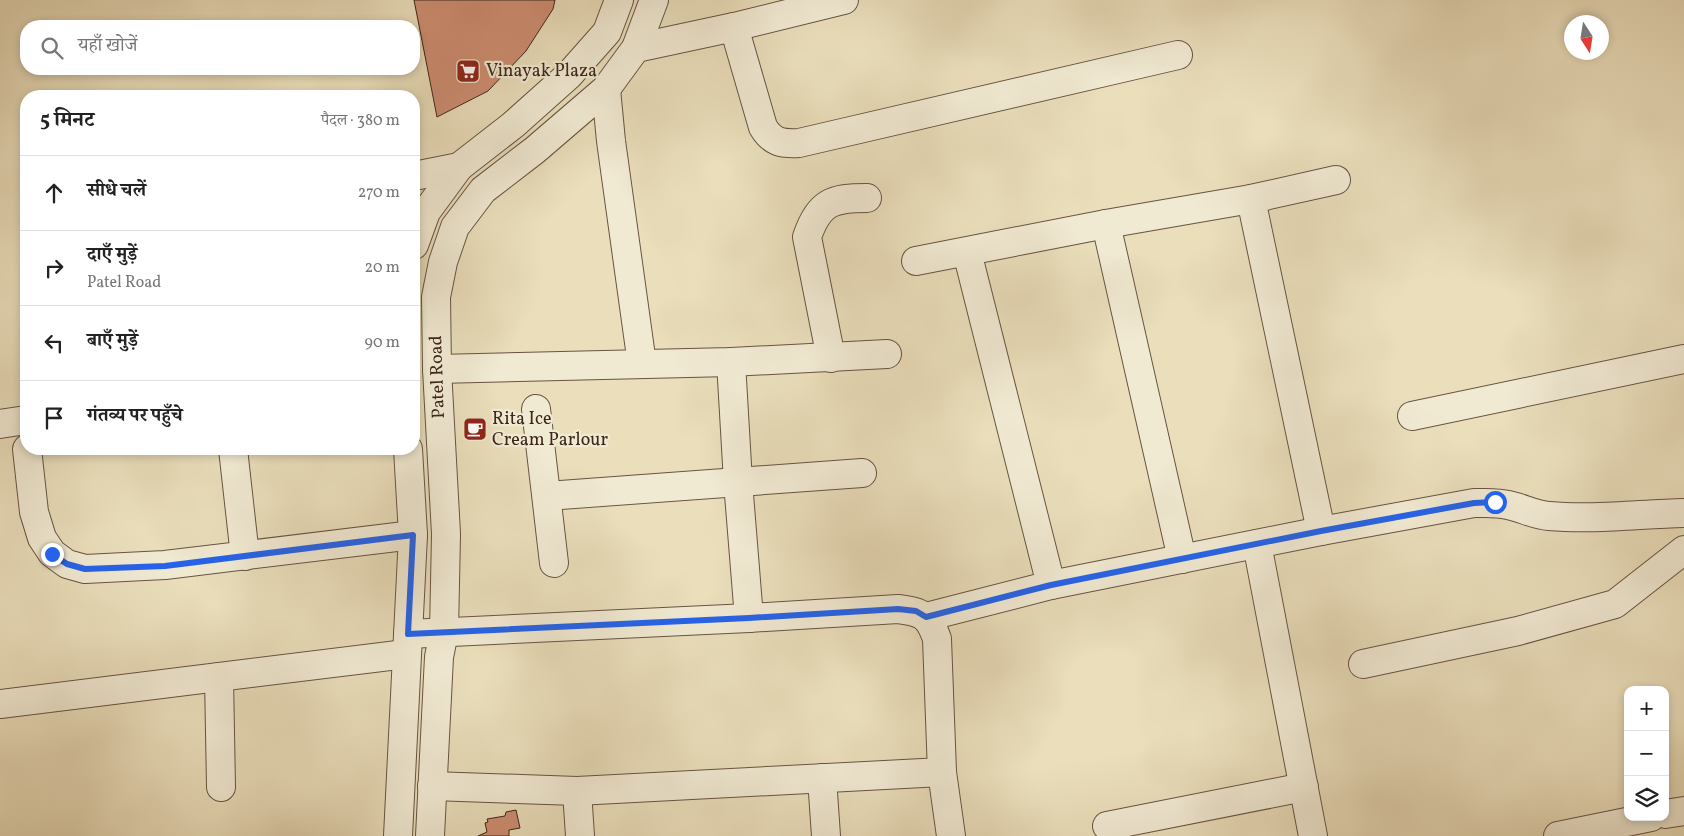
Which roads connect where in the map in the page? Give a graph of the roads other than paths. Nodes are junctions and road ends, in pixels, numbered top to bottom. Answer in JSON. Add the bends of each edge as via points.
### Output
{"nodes":[{"id":1,"x":619,"y":0,"type":"edge"},
{"id":2,"x":654,"y":0,"type":"edge"},
{"id":3,"x":844,"y":0,"type":"edge"},
{"id":4,"x":734,"y":27,"type":"junction"},
{"id":5,"x":636,"y":48,"type":"junction"},
{"id":6,"x":1178,"y":55,"type":"dead end"},
{"id":7,"x":606,"y":89,"type":"junction"},
{"id":8,"x":460,"y":167,"type":"junction"},
{"id":9,"x":420,"y":175,"type":"edge"},
{"id":10,"x":1336,"y":180,"type":"dead end"},
{"id":11,"x":867,"y":198,"type":"dead end"},
{"id":12,"x":1251,"y":199,"type":"junction"},
{"id":13,"x":1106,"y":224,"type":"junction"},
{"id":14,"x":420,"y":228,"type":"edge"},
{"id":15,"x":967,"y":252,"type":"junction"},
{"id":16,"x":916,"y":261,"type":"dead end"},
{"id":17,"x":887,"y":354,"type":"dead end"},
{"id":18,"x":831,"y":358,"type":"junction"},
{"id":19,"x":1684,"y":360,"type":"edge"},
{"id":20,"x":731,"y":362,"type":"junction"},
{"id":21,"x":642,"y":364,"type":"junction"},
{"id":22,"x":436,"y":369,"type":"junction"},
{"id":23,"x":536,"y":410,"type":"dead end"},
{"id":24,"x":1412,"y":416,"type":"dead end"},
{"id":25,"x":25,"y":455,"type":"edge"},
{"id":26,"x":234,"y":455,"type":"edge"},
{"id":27,"x":408,"y":455,"type":"edge"},
{"id":28,"x":862,"y":473,"type":"dead end"},
{"id":29,"x":738,"y":482,"type":"junction"},
{"id":30,"x":547,"y":496,"type":"junction"},
{"id":31,"x":1684,"y":512,"type":"edge"},
{"id":32,"x":1321,"y":531,"type":"junction"},
{"id":33,"x":413,"y":535,"type":"junction"},
{"id":34,"x":1256,"y":544,"type":"junction"},
{"id":35,"x":1684,"y":550,"type":"edge"},
{"id":36,"x":245,"y":556,"type":"junction"},
{"id":37,"x":1182,"y":559,"type":"junction"},
{"id":38,"x":554,"y":563,"type":"dead end"},
{"id":39,"x":1051,"y":585,"type":"junction"},
{"id":40,"x":926,"y":617,"type":"junction"},
{"id":41,"x":749,"y":618,"type":"junction"},
{"id":42,"x":444,"y":632,"type":"junction"},
{"id":43,"x":407,"y":644,"type":"junction"},
{"id":44,"x":1363,"y":664,"type":"dead end"},
{"id":45,"x":219,"y":678,"type":"junction"},
{"id":46,"x":0,"y":704,"type":"edge"},
{"id":47,"x":942,"y":772,"type":"junction"},
{"id":48,"x":822,"y":778,"type":"junction"},
{"id":49,"x":432,"y":786,"type":"junction"},
{"id":50,"x":221,"y":787,"type":"dead end"},
{"id":51,"x":1304,"y":787,"type":"junction"},
{"id":52,"x":577,"y":791,"type":"junction"},
{"id":53,"x":1684,"y":811,"type":"edge"},
{"id":54,"x":1669,"y":813,"type":"edge"},
{"id":55,"x":1631,"y":821,"type":"edge"},
{"id":56,"x":1107,"y":826,"type":"dead end"},
{"id":57,"x":398,"y":836,"type":"edge"},
{"id":58,"x":430,"y":836,"type":"edge"},
{"id":59,"x":580,"y":836,"type":"edge"},
{"id":60,"x":826,"y":836,"type":"edge"},
{"id":61,"x":951,"y":836,"type":"edge"},
{"id":62,"x":1314,"y":836,"type":"edge"},
{"id":63,"x":1558,"y":836,"type":"edge"}],
"edges":[{"from":1,"to":8,"type":"street","via":[[607,32],[570,75]]},
{"from":2,"to":5,"type":"street","name":"Patel Road"},
{"from":3,"to":4,"type":"street"},
{"from":4,"to":5,"type":"street"},
{"from":4,"to":6,"type":"street","via":[[763,127],[768,136],[788,144]]},
{"from":5,"to":7,"type":"street","name":"Patel Road"},
{"from":7,"to":21,"type":"street"},
{"from":7,"to":22,"type":"street","name":"Patel Road","via":[[484,190],[455,228],[443,262],[436,297]]},
{"from":8,"to":9,"type":"street"},
{"from":8,"to":14,"type":"street","via":[[426,212]]},
{"from":10,"to":12,"type":"street"},
{"from":11,"to":18,"type":"street","via":[[843,198],[822,208],[812,220],[806,236]]},
{"from":12,"to":13,"type":"street"},
{"from":12,"to":32,"type":"street"},
{"from":13,"to":15,"type":"street"},
{"from":13,"to":37,"type":"street"},
{"from":15,"to":16,"type":"street"},
{"from":15,"to":39,"type":"street"},
{"from":17,"to":18,"type":"street"},
{"from":18,"to":20,"type":"street"},
{"from":19,"to":24,"type":"street"},
{"from":20,"to":21,"type":"street"},
{"from":20,"to":29,"type":"street"},
{"from":21,"to":22,"type":"street"},
{"from":22,"to":42,"type":"street","name":"Patel Road","via":[[446,534]]},
{"from":23,"to":30,"type":"street"},
{"from":25,"to":36,"type":"street","via":[[34,512],[42,538],[52,554],[67,564],[85,569],[165,566]]},
{"from":26,"to":36,"type":"street"},
{"from":27,"to":33,"type":"street"},
{"from":28,"to":29,"type":"street"},
{"from":29,"to":30,"type":"street"},
{"from":29,"to":41,"type":"street"},
{"from":30,"to":38,"type":"street"},
{"from":31,"to":32,"type":"street","via":[[1550,516],[1495,502],[1474,503]]},
{"from":32,"to":34,"type":"street"},
{"from":33,"to":36,"type":"street"},
{"from":33,"to":43,"type":"street"},
{"from":34,"to":37,"type":"street"},
{"from":34,"to":51,"type":"street"},
{"from":35,"to":44,"type":"street","via":[[1615,604],[1518,631]]},
{"from":37,"to":39,"type":"street"},
{"from":39,"to":40,"type":"street"},
{"from":40,"to":41,"type":"street","via":[[916,611],[898,609]]},
{"from":40,"to":47,"type":"street","via":[[937,639]]},
{"from":41,"to":42,"type":"street"},
{"from":42,"to":43,"type":"street"},
{"from":42,"to":49,"type":"street","name":"Patel Road","via":[[439,657]]},
{"from":43,"to":45,"type":"street"},
{"from":43,"to":57,"type":"street"},
{"from":45,"to":46,"type":"street"},
{"from":45,"to":50,"type":"street"},
{"from":47,"to":48,"type":"street"},
{"from":47,"to":61,"type":"street"},
{"from":48,"to":52,"type":"street"},
{"from":48,"to":60,"type":"street"},
{"from":49,"to":52,"type":"street"},
{"from":49,"to":58,"type":"street","name":"Patel Road"},
{"from":51,"to":56,"type":"street"},
{"from":51,"to":62,"type":"street"},
{"from":52,"to":59,"type":"street"},
{"from":53,"to":54,"type":"street"},
{"from":55,"to":63,"type":"street"}]}
